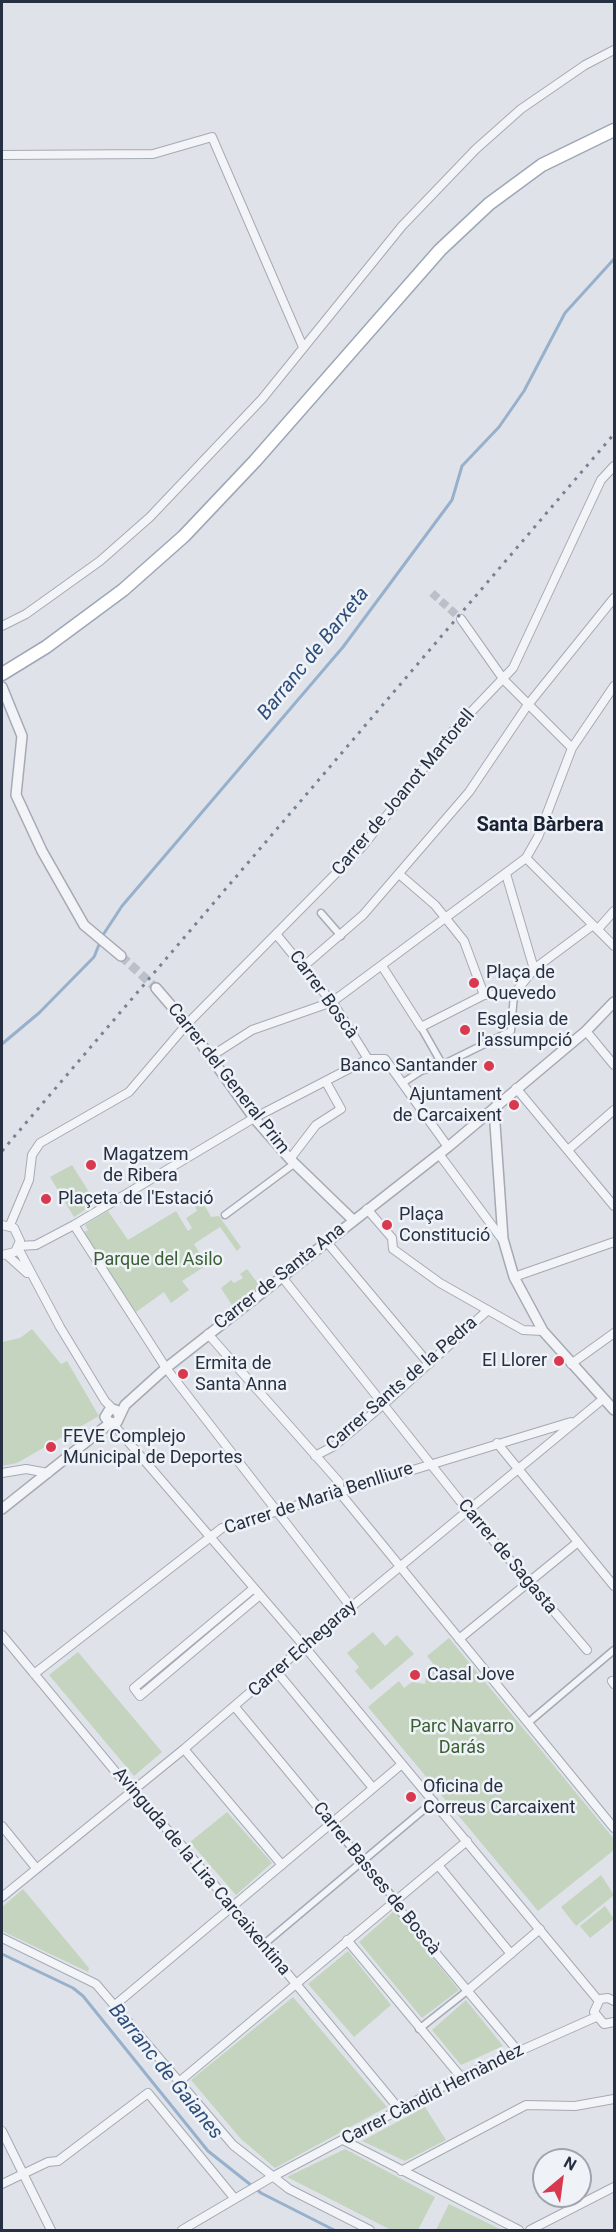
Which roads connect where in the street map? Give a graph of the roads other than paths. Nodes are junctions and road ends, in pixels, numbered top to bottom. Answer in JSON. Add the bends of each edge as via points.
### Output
{"nodes":[{"id":1,"x":615,"y":50,"type":"edge"},
{"id":2,"x":615,"y":130,"type":"edge"},
{"id":3,"x":2,"y":155,"type":"edge"},
{"id":4,"x":303,"y":346,"type":"junction"},
{"id":5,"x":615,"y":466,"type":"edge"},
{"id":6,"x":615,"y":598,"type":"edge"},
{"id":7,"x":462,"y":619,"type":"tunnel mouth"},
{"id":8,"x":2,"y":626,"type":"edge"},
{"id":9,"x":2,"y":674,"type":"edge"},
{"id":10,"x":504,"y":680,"type":"junction"},
{"id":11,"x":615,"y":686,"type":"edge"},
{"id":12,"x":2,"y":687,"type":"edge"},
{"id":13,"x":527,"y":706,"type":"junction"},
{"id":14,"x":572,"y":748,"type":"junction"},
{"id":15,"x":526,"y":858,"type":"junction"},
{"id":16,"x":399,"y":874,"type":"junction"},
{"id":17,"x":506,"y":874,"type":"junction"},
{"id":18,"x":615,"y":911,"type":"edge"},
{"id":19,"x":321,"y":913,"type":"dead end"},
{"id":20,"x":446,"y":919,"type":"junction"},
{"id":21,"x":596,"y":927,"type":"junction"},
{"id":22,"x":276,"y":934,"type":"junction"},
{"id":23,"x":341,"y":936,"type":"junction"},
{"id":24,"x":615,"y":946,"type":"edge"},
{"id":25,"x":121,"y":956,"type":"tunnel mouth"},
{"id":26,"x":304,"y":966,"type":"junction"},
{"id":27,"x":382,"y":966,"type":"junction"},
{"id":28,"x":534,"y":969,"type":"junction"},
{"id":29,"x":156,"y":988,"type":"tunnel mouth"},
{"id":30,"x":514,"y":994,"type":"junction"},
{"id":31,"x":484,"y":995,"type":"junction"},
{"id":32,"x":332,"y":1002,"type":"junction"},
{"id":33,"x":615,"y":1002,"type":"edge"},
{"id":34,"x":187,"y":1024,"type":"junction"},
{"id":35,"x":421,"y":1027,"type":"junction"},
{"id":36,"x":586,"y":1031,"type":"junction"},
{"id":37,"x":210,"y":1057,"type":"junction"},
{"id":38,"x":368,"y":1059,"type":"junction"},
{"id":39,"x":442,"y":1064,"type":"junction"},
{"id":40,"x":615,"y":1065,"type":"edge"},
{"id":41,"x":326,"y":1082,"type":"junction"},
{"id":42,"x":404,"y":1082,"type":"junction"},
{"id":43,"x":516,"y":1088,"type":"junction"},
{"id":44,"x":498,"y":1105,"type":"junction"},
{"id":45,"x":615,"y":1110,"type":"edge"},
{"id":46,"x":254,"y":1118,"type":"junction"},
{"id":47,"x":477,"y":1123,"type":"junction"},
{"id":48,"x":495,"y":1124,"type":"junction"},
{"id":49,"x":448,"y":1147,"type":"junction"},
{"id":50,"x":568,"y":1150,"type":"junction"},
{"id":51,"x":439,"y":1154,"type":"junction"},
{"id":52,"x":293,"y":1161,"type":"junction"},
{"id":53,"x":615,"y":1206,"type":"edge"},
{"id":54,"x":367,"y":1209,"type":"junction"},
{"id":55,"x":225,"y":1215,"type":"dead end"},
{"id":56,"x":352,"y":1220,"type":"junction"},
{"id":57,"x":6,"y":1225,"type":"edge"},
{"id":58,"x":74,"y":1225,"type":"junction"},
{"id":59,"x":503,"y":1239,"type":"junction"},
{"id":60,"x":326,"y":1241,"type":"junction"},
{"id":61,"x":615,"y":1242,"type":"edge"},
{"id":62,"x":18,"y":1247,"type":"junction"},
{"id":63,"x":4,"y":1255,"type":"edge"},
{"id":64,"x":282,"y":1277,"type":"junction"},
{"id":65,"x":514,"y":1277,"type":"junction"},
{"id":66,"x":37,"y":1286,"type":"junction"},
{"id":67,"x":488,"y":1310,"type":"junction"},
{"id":68,"x":543,"y":1331,"type":"junction"},
{"id":69,"x":615,"y":1333,"type":"edge"},
{"id":70,"x":208,"y":1334,"type":"junction"},
{"id":71,"x":429,"y":1364,"type":"junction"},
{"id":72,"x":571,"y":1364,"type":"junction"},
{"id":73,"x":166,"y":1368,"type":"junction"},
{"id":74,"x":603,"y":1399,"type":"junction"},
{"id":75,"x":384,"y":1404,"type":"junction"},
{"id":76,"x":615,"y":1410,"type":"edge"},
{"id":77,"x":112,"y":1416,"type":"junction"},
{"id":78,"x":575,"y":1420,"type":"junction"},
{"id":79,"x":497,"y":1443,"type":"junction"},
{"id":80,"x":315,"y":1456,"type":"junction"},
{"id":81,"x":429,"y":1463,"type":"junction"},
{"id":82,"x":519,"y":1470,"type":"junction"},
{"id":83,"x":2,"y":1473,"type":"edge"},
{"id":84,"x":48,"y":1473,"type":"junction"},
{"id":85,"x":340,"y":1493,"type":"junction"},
{"id":86,"x":2,"y":1509,"type":"edge"},
{"id":87,"x":276,"y":1510,"type":"junction"},
{"id":88,"x":468,"y":1511,"type":"junction"},
{"id":89,"x":210,"y":1538,"type":"junction"},
{"id":90,"x":578,"y":1542,"type":"junction"},
{"id":91,"x":400,"y":1567,"type":"junction"},
{"id":92,"x":527,"y":1583,"type":"junction"},
{"id":93,"x":615,"y":1586,"type":"edge"},
{"id":94,"x":254,"y":1588,"type":"junction"},
{"id":95,"x":260,"y":1595,"type":"junction"},
{"id":96,"x":351,"y":1607,"type":"junction"},
{"id":97,"x":2,"y":1635,"type":"edge"},
{"id":98,"x":459,"y":1639,"type":"junction"},
{"id":99,"x":304,"y":1646,"type":"junction"},
{"id":100,"x":586,"y":1650,"type":"dead end"},
{"id":101,"x":615,"y":1650,"type":"edge"},
{"id":102,"x":277,"y":1672,"type":"junction"},
{"id":103,"x":34,"y":1674,"type":"junction"},
{"id":104,"x":235,"y":1707,"type":"junction"},
{"id":105,"x":529,"y":1722,"type":"junction"},
{"id":106,"x":184,"y":1749,"type":"junction"},
{"id":107,"x":402,"y":1764,"type":"junction"},
{"id":108,"x":373,"y":1788,"type":"junction"},
{"id":109,"x":132,"y":1791,"type":"junction"},
{"id":110,"x":434,"y":1802,"type":"junction"},
{"id":111,"x":331,"y":1823,"type":"junction"},
{"id":112,"x":2,"y":1826,"type":"edge"},
{"id":113,"x":615,"y":1828,"type":"edge"},
{"id":114,"x":466,"y":1841,"type":"junction"},
{"id":115,"x":363,"y":1860,"type":"junction"},
{"id":116,"x":438,"y":1864,"type":"junction"},
{"id":117,"x":282,"y":1865,"type":"junction"},
{"id":118,"x":36,"y":1868,"type":"junction"},
{"id":119,"x":2,"y":1897,"type":"edge"},
{"id":120,"x":393,"y":1902,"type":"junction"},
{"id":121,"x":233,"y":1908,"type":"junction"},
{"id":122,"x":540,"y":1929,"type":"junction"},
{"id":123,"x":2,"y":1938,"type":"edge"},
{"id":124,"x":347,"y":1940,"type":"junction"},
{"id":125,"x":263,"y":1945,"type":"junction"},
{"id":126,"x":512,"y":1954,"type":"junction"},
{"id":127,"x":296,"y":1983,"type":"junction"},
{"id":128,"x":467,"y":1991,"type":"junction"},
{"id":129,"x":598,"y":2000,"type":"junction"},
{"id":130,"x":615,"y":2001,"type":"edge"},
{"id":131,"x":115,"y":2004,"type":"junction"},
{"id":132,"x":596,"y":2017,"type":"junction"},
{"id":133,"x":615,"y":2022,"type":"edge"},
{"id":134,"x":419,"y":2029,"type":"junction"},
{"id":135,"x":518,"y":2051,"type":"junction"},
{"id":136,"x":461,"y":2077,"type":"junction"},
{"id":137,"x":180,"y":2081,"type":"junction"},
{"id":138,"x":615,"y":2099,"type":"edge"},
{"id":139,"x":400,"y":2110,"type":"junction"},
{"id":140,"x":2,"y":2131,"type":"edge"},
{"id":141,"x":343,"y":2140,"type":"junction"},
{"id":142,"x":401,"y":2171,"type":"junction"},
{"id":143,"x":23,"y":2175,"type":"junction"},
{"id":144,"x":272,"y":2177,"type":"junction"},
{"id":145,"x":2,"y":2184,"type":"edge"},
{"id":146,"x":615,"y":2187,"type":"edge"},
{"id":147,"x":235,"y":2199,"type":"junction"},
{"id":148,"x":51,"y":2230,"type":"edge"},
{"id":149,"x":182,"y":2230,"type":"edge"},
{"id":150,"x":370,"y":2230,"type":"edge"},
{"id":151,"x":519,"y":2230,"type":"edge"},
{"id":152,"x":530,"y":2230,"type":"edge"}],
"edges":[{"from":1,"to":4,"type":"street","via":[[521,109],[476,149],[429,196]]},
{"from":2,"to":9,"type":"main road","via":[[542,165],[489,204],[440,250],[184,536],[123,590]]},
{"from":3,"to":4,"type":"street","via":[[153,154],[212,136]]},
{"from":4,"to":8,"type":"street","via":[[262,399],[150,517],[91,567],[26,614]]},
{"from":5,"to":10,"type":"street","name":"Carrer de Joanot Martorell","via":[[601,480]]},
{"from":6,"to":13,"type":"street"},
{"from":7,"to":10,"type":"street"},
{"from":10,"to":13,"type":"street"},
{"from":10,"to":22,"type":"street","name":"Carrer de Joanot Martorell","via":[[452,732],[363,846]]},
{"from":11,"to":14,"type":"street"},
{"from":12,"to":25,"type":"street","via":[[22,736],[16,795],[84,925]]},
{"from":13,"to":14,"type":"street"},
{"from":13,"to":16,"type":"street","via":[[469,792]]},
{"from":14,"to":15,"type":"street"},
{"from":15,"to":17,"type":"street"},
{"from":15,"to":21,"type":"street"},
{"from":16,"to":20,"type":"street"},
{"from":16,"to":23,"type":"street"},
{"from":17,"to":20,"type":"street"},
{"from":17,"to":28,"type":"street"},
{"from":18,"to":21,"type":"street"},
{"from":19,"to":23,"type":"street"},
{"from":20,"to":27,"type":"street"},
{"from":20,"to":31,"type":"street","via":[[468,948]]},
{"from":21,"to":24,"type":"street"},
{"from":21,"to":28,"type":"street"},
{"from":22,"to":26,"type":"street","name":"Carrer Boscà"},
{"from":22,"to":34,"type":"street","name":"Carrer de Joanot Martorell"},
{"from":23,"to":26,"type":"street"},
{"from":26,"to":32,"type":"street","name":"Carrer Boscà"},
{"from":27,"to":32,"type":"street"},
{"from":27,"to":35,"type":"street"},
{"from":28,"to":30,"type":"street"},
{"from":29,"to":34,"type":"street","name":"Carrer del General Prim"},
{"from":30,"to":31,"type":"street"},
{"from":30,"to":39,"type":"street","via":[[512,1031]]},
{"from":31,"to":35,"type":"street"},
{"from":32,"to":37,"type":"street","via":[[252,1030]]},
{"from":32,"to":38,"type":"street","name":"Carrer Boscà"},
{"from":33,"to":36,"type":"street","name":"Carrer de Santa Ana"},
{"from":34,"to":37,"type":"street","name":"Carrer del General Prim"},
{"from":34,"to":57,"type":"street","name":"Carrer de Joanot Martorell","via":[[129,1092],[46,1139],[32,1155],[29,1180]]},
{"from":35,"to":39,"type":"street"},
{"from":36,"to":40,"type":"street"},
{"from":36,"to":43,"type":"street","name":"Carrer de Santa Ana"},
{"from":37,"to":46,"type":"street","name":"Carrer del General Prim"},
{"from":38,"to":41,"type":"street"},
{"from":38,"to":42,"type":"street","via":[[385,1059]]},
{"from":39,"to":42,"type":"street"},
{"from":41,"to":46,"type":"street"},
{"from":41,"to":52,"type":"street","via":[[341,1109],[316,1125]]},
{"from":42,"to":49,"type":"street"},
{"from":43,"to":44,"type":"street","name":"Carrer de Santa Ana"},
{"from":43,"to":50,"type":"street"},
{"from":44,"to":47,"type":"street","name":"Carrer de Santa Ana"},
{"from":44,"to":48,"type":"street"},
{"from":45,"to":50,"type":"street"},
{"from":46,"to":52,"type":"street","name":"Carrer del General Prim"},
{"from":46,"to":58,"type":"street"},
{"from":47,"to":48,"type":"street","via":[[488,1120]]},
{"from":47,"to":49,"type":"street","name":"Carrer de Santa Ana"},
{"from":48,"to":59,"type":"street"},
{"from":49,"to":51,"type":"street","name":"Carrer de Santa Ana"},
{"from":50,"to":53,"type":"street"},
{"from":51,"to":54,"type":"street","name":"Carrer de Santa Ana"},
{"from":51,"to":59,"type":"street"},
{"from":52,"to":55,"type":"street"},
{"from":52,"to":56,"type":"street","name":"Carrer del General Prim"},
{"from":54,"to":56,"type":"street","name":"Carrer de Santa Ana"},
{"from":54,"to":67,"type":"street","via":[[392,1238],[393,1249],[440,1283]]},
{"from":56,"to":60,"type":"street","name":"Carrer de Santa Ana"},
{"from":57,"to":62,"type":"street","via":[[18,1232]]},
{"from":58,"to":62,"type":"street","via":[[36,1245]]},
{"from":58,"to":73,"type":"street"},
{"from":59,"to":65,"type":"street"},
{"from":60,"to":64,"type":"street","name":"Carrer de Santa Ana"},
{"from":60,"to":71,"type":"street"},
{"from":61,"to":65,"type":"street"},
{"from":62,"to":63,"type":"street"},
{"from":62,"to":66,"type":"street"},
{"from":63,"to":66,"type":"street"},
{"from":64,"to":70,"type":"street","name":"Carrer de Santa Ana"},
{"from":64,"to":75,"type":"street","name":"Carrer de Sagasta"},
{"from":65,"to":68,"type":"street"},
{"from":66,"to":77,"type":"street"},
{"from":67,"to":68,"type":"street","via":[[523,1330]]},
{"from":67,"to":71,"type":"street","name":"Carrer Sants de la Pedra"},
{"from":68,"to":72,"type":"street"},
{"from":69,"to":72,"type":"street"},
{"from":70,"to":73,"type":"street","name":"Carrer de Santa Ana"},
{"from":70,"to":80,"type":"street"},
{"from":71,"to":75,"type":"street","name":"Carrer Sants de la Pedra"},
{"from":72,"to":74,"type":"street"},
{"from":73,"to":77,"type":"street","name":"Carrer de Santa Ana"},
{"from":73,"to":87,"type":"street"},
{"from":74,"to":76,"type":"street"},
{"from":74,"to":78,"type":"street","name":"Carrer Echegaray"},
{"from":75,"to":80,"type":"street","name":"Carrer Sants de la Pedra","via":[[334,1446]]},
{"from":75,"to":81,"type":"street","name":"Carrer de Sagasta"},
{"from":77,"to":84,"type":"street","name":"Carrer de Santa Ana"},
{"from":77,"to":89,"type":"street"},
{"from":78,"to":79,"type":"street","name":"Carrer de Marià Benlliure"},
{"from":78,"to":82,"type":"street","name":"Carrer Echegaray"},
{"from":79,"to":81,"type":"street","name":"Carrer de Marià Benlliure"},
{"from":79,"to":82,"type":"street"},
{"from":80,"to":85,"type":"street","via":[[339,1482]]},
{"from":81,"to":85,"type":"street","name":"Carrer de Marià Benlliure"},
{"from":81,"to":88,"type":"street","name":"Carrer de Sagasta"},
{"from":82,"to":88,"type":"street","name":"Carrer Echegaray"},
{"from":82,"to":90,"type":"street"},
{"from":83,"to":84,"type":"street","via":[[26,1469]]},
{"from":84,"to":86,"type":"street","name":"Carrer de Santa Ana"},
{"from":85,"to":87,"type":"street","name":"Carrer de Marià Benlliure"},
{"from":85,"to":91,"type":"street"},
{"from":87,"to":89,"type":"street","name":"Carrer de Marià Benlliure","via":[[222,1528]]},
{"from":87,"to":96,"type":"street"},
{"from":88,"to":91,"type":"street","name":"Carrer Echegaray"},
{"from":88,"to":92,"type":"street","name":"Carrer de Sagasta"},
{"from":89,"to":94,"type":"street"},
{"from":89,"to":103,"type":"street","name":"Carrer de Marià Benlliure"},
{"from":90,"to":92,"type":"street"},
{"from":90,"to":93,"type":"street"},
{"from":91,"to":96,"type":"street","name":"Carrer Echegaray"},
{"from":91,"to":98,"type":"street"},
{"from":92,"to":98,"type":"street"},
{"from":92,"to":100,"type":"street","name":"Carrer de Sagasta"},
{"from":94,"to":95,"type":"street"},
{"from":94,"to":95,"type":"street","via":[[134,1688],[140,1696]]},
{"from":95,"to":99,"type":"street"},
{"from":96,"to":99,"type":"street","name":"Carrer Echegaray"},
{"from":97,"to":103,"type":"street","name":"Avinguda de la Lira Carcaixentina"},
{"from":98,"to":105,"type":"street"},
{"from":99,"to":102,"type":"street","name":"Carrer Echegaray"},
{"from":99,"to":107,"type":"street"},
{"from":101,"to":105,"type":"street"},
{"from":102,"to":104,"type":"street","name":"Carrer Echegaray"},
{"from":102,"to":108,"type":"street"},
{"from":103,"to":109,"type":"street","name":"Avinguda de la Lira Carcaixentina"},
{"from":104,"to":106,"type":"street","name":"Carrer Echegaray"},
{"from":104,"to":111,"type":"street","name":"Carrer Basses de Boscà"},
{"from":105,"to":113,"type":"street"},
{"from":106,"to":109,"type":"street","name":"Carrer Echegaray"},
{"from":106,"to":117,"type":"street"},
{"from":107,"to":108,"type":"street"},
{"from":107,"to":110,"type":"street"},
{"from":108,"to":111,"type":"street"},
{"from":109,"to":118,"type":"street","name":"Carrer Echegaray"},
{"from":109,"to":121,"type":"street","name":"Avinguda de la Lira Carcaixentina"},
{"from":110,"to":114,"type":"street"},
{"from":110,"to":115,"type":"street"},
{"from":111,"to":115,"type":"street","name":"Carrer Basses de Boscà"},
{"from":111,"to":117,"type":"street"},
{"from":112,"to":118,"type":"street"},
{"from":114,"to":116,"type":"street"},
{"from":114,"to":122,"type":"street"},
{"from":115,"to":120,"type":"street","name":"Carrer Basses de Boscà"},
{"from":115,"to":125,"type":"street"},
{"from":116,"to":120,"type":"street"},
{"from":116,"to":126,"type":"street"},
{"from":117,"to":121,"type":"street"},
{"from":118,"to":119,"type":"street","name":"Carrer Echegaray"},
{"from":120,"to":124,"type":"street"},
{"from":120,"to":128,"type":"street","name":"Carrer Basses de Boscà"},
{"from":121,"to":125,"type":"street","name":"Avinguda de la Lira Carcaixentina"},
{"from":121,"to":131,"type":"street"},
{"from":122,"to":126,"type":"street"},
{"from":122,"to":129,"type":"street"},
{"from":123,"to":131,"type":"street","via":[[96,1984]]},
{"from":124,"to":127,"type":"street"},
{"from":124,"to":134,"type":"street"},
{"from":125,"to":127,"type":"street","name":"Avinguda de la Lira Carcaixentina"},
{"from":126,"to":128,"type":"street"},
{"from":127,"to":137,"type":"street"},
{"from":127,"to":139,"type":"street","name":"Avinguda de la Lira Carcaixentina"},
{"from":128,"to":134,"type":"street"},
{"from":128,"to":135,"type":"street","name":"Carrer Basses de Boscà"},
{"from":129,"to":130,"type":"street"},
{"from":129,"to":132,"type":"street","via":[[594,2007]]},
{"from":131,"to":137,"type":"street"},
{"from":132,"to":133,"type":"street","via":[[604,2024]]},
{"from":132,"to":135,"type":"street","name":"Carrer Càndid Hernàndez"},
{"from":134,"to":136,"type":"street"},
{"from":135,"to":136,"type":"street","name":"Carrer Càndid Hernàndez"},
{"from":136,"to":139,"type":"street","name":"Carrer Càndid Hernàndez"},
{"from":137,"to":144,"type":"street","via":[[233,2145]]},
{"from":138,"to":142,"type":"street","via":[[575,2106],[526,2105]]},
{"from":139,"to":141,"type":"street","name":"Carrer Càndid Hernàndez"},
{"from":140,"to":143,"type":"street"},
{"from":141,"to":142,"type":"street"},
{"from":141,"to":144,"type":"street","name":"Carrer Càndid Hernàndez"},
{"from":142,"to":151,"type":"street"},
{"from":143,"to":145,"type":"street"},
{"from":143,"to":147,"type":"street","via":[[58,2161],[148,2093]]},
{"from":143,"to":148,"type":"street"},
{"from":144,"to":147,"type":"street","name":"Carrer Càndid Hernàndez"},
{"from":144,"to":150,"type":"street"},
{"from":146,"to":152,"type":"street"},
{"from":147,"to":149,"type":"street","name":"Carrer Càndid Hernàndez"}]}
